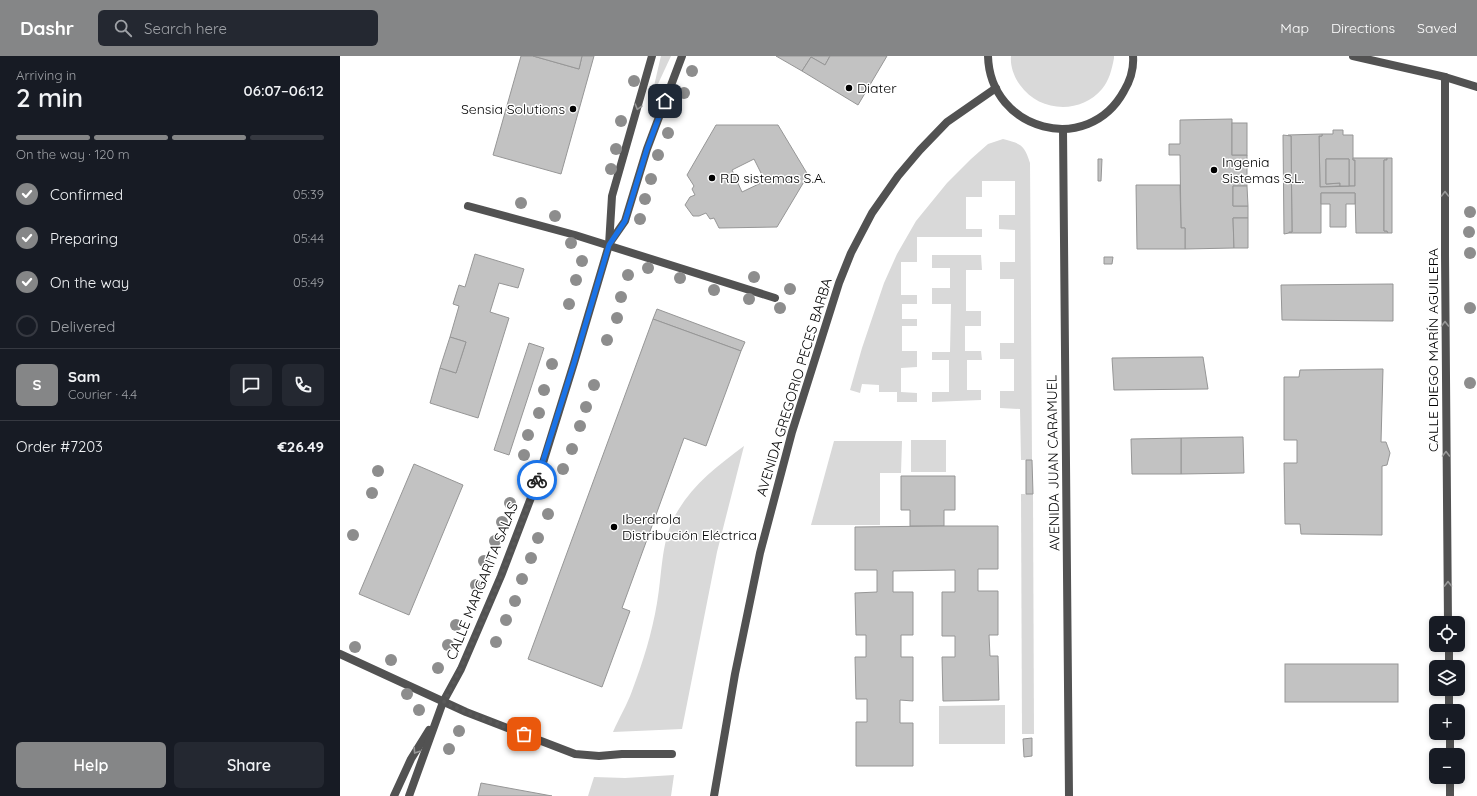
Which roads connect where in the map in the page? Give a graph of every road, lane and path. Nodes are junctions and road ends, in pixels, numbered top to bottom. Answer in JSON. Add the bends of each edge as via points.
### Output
{"nodes":[{"id":1,"x":652,"y":56,"type":"edge"},
{"id":2,"x":682,"y":56,"type":"edge"},
{"id":3,"x":988,"y":56,"type":"edge"},
{"id":4,"x":1133,"y":56,"type":"edge"},
{"id":5,"x":1352,"y":56,"type":"edge"},
{"id":6,"x":1445,"y":77,"type":"junction"},
{"id":7,"x":1477,"y":87,"type":"edge"},
{"id":8,"x":996,"y":88,"type":"junction"},
{"id":9,"x":1063,"y":129,"type":"junction"},
{"id":10,"x":468,"y":206,"type":"dead end"},
{"id":11,"x":609,"y":245,"type":"junction"},
{"id":12,"x":775,"y":298,"type":"dead end"},
{"id":13,"x":1448,"y":616,"type":"edge"},
{"id":14,"x":340,"y":654,"type":"edge"},
{"id":15,"x":444,"y":702,"type":"junction"},
{"id":16,"x":437,"y":718,"type":"junction"},
{"id":17,"x":672,"y":754,"type":"dead end"},
{"id":18,"x":1450,"y":784,"type":"edge"},
{"id":19,"x":394,"y":796,"type":"edge"},
{"id":20,"x":409,"y":796,"type":"edge"},
{"id":21,"x":714,"y":796,"type":"edge"},
{"id":22,"x":1069,"y":796,"type":"edge"},
{"id":23,"x":1450,"y":796,"type":"edge"}],
"edges":[{"from":1,"to":11,"type":"street","name":"CALLE MARGARITA SALAS","one_way":true,"via":[[612,196]]},
{"from":2,"to":11,"type":"street","name":"CALLE MARGARITA SALAS","via":[[647,149],[625,221]]},
{"from":3,"to":8,"type":"street","via":[[990,73]]},
{"from":4,"to":9,"type":"street","via":[[1129,82],[1119,100],[1103,116],[1084,125]]},
{"from":5,"to":6,"type":"street"},
{"from":6,"to":7,"type":"street"},
{"from":13,"to":6,"type":"street","name":"CALLE DIEGO MARÍN AGUILERA","one_way":true},
{"from":8,"to":9,"type":"street","via":[[1008,105],[1023,119],[1036,125]]},
{"from":8,"to":21,"type":"street","name":"AVENIDA GREGORIO PECES BARBA","via":[[947,122],[898,176],[872,213],[839,283],[792,432],[760,554]]},
{"from":9,"to":22,"type":"street","name":"AVENIDA JUAN CARAMUEL"},
{"from":10,"to":11,"type":"street"},
{"from":11,"to":12,"type":"street"},
{"from":11,"to":15,"type":"street","name":"CALLE MARGARITA SALAS","via":[[537,482],[501,576]]},
{"from":14,"to":15,"type":"street"},
{"from":15,"to":16,"type":"street","name":"CALLE MARGARITA SALAS"},
{"from":15,"to":17,"type":"street","via":[[575,754]]},
{"from":16,"to":19,"type":"street","name":"CALLE MARGARITA SALAS","one_way":true,"via":[[411,758]]},
{"from":16,"to":20,"type":"street","name":"CALLE MARGARITA SALAS"},
{"from":18,"to":23,"type":"street"}]}
